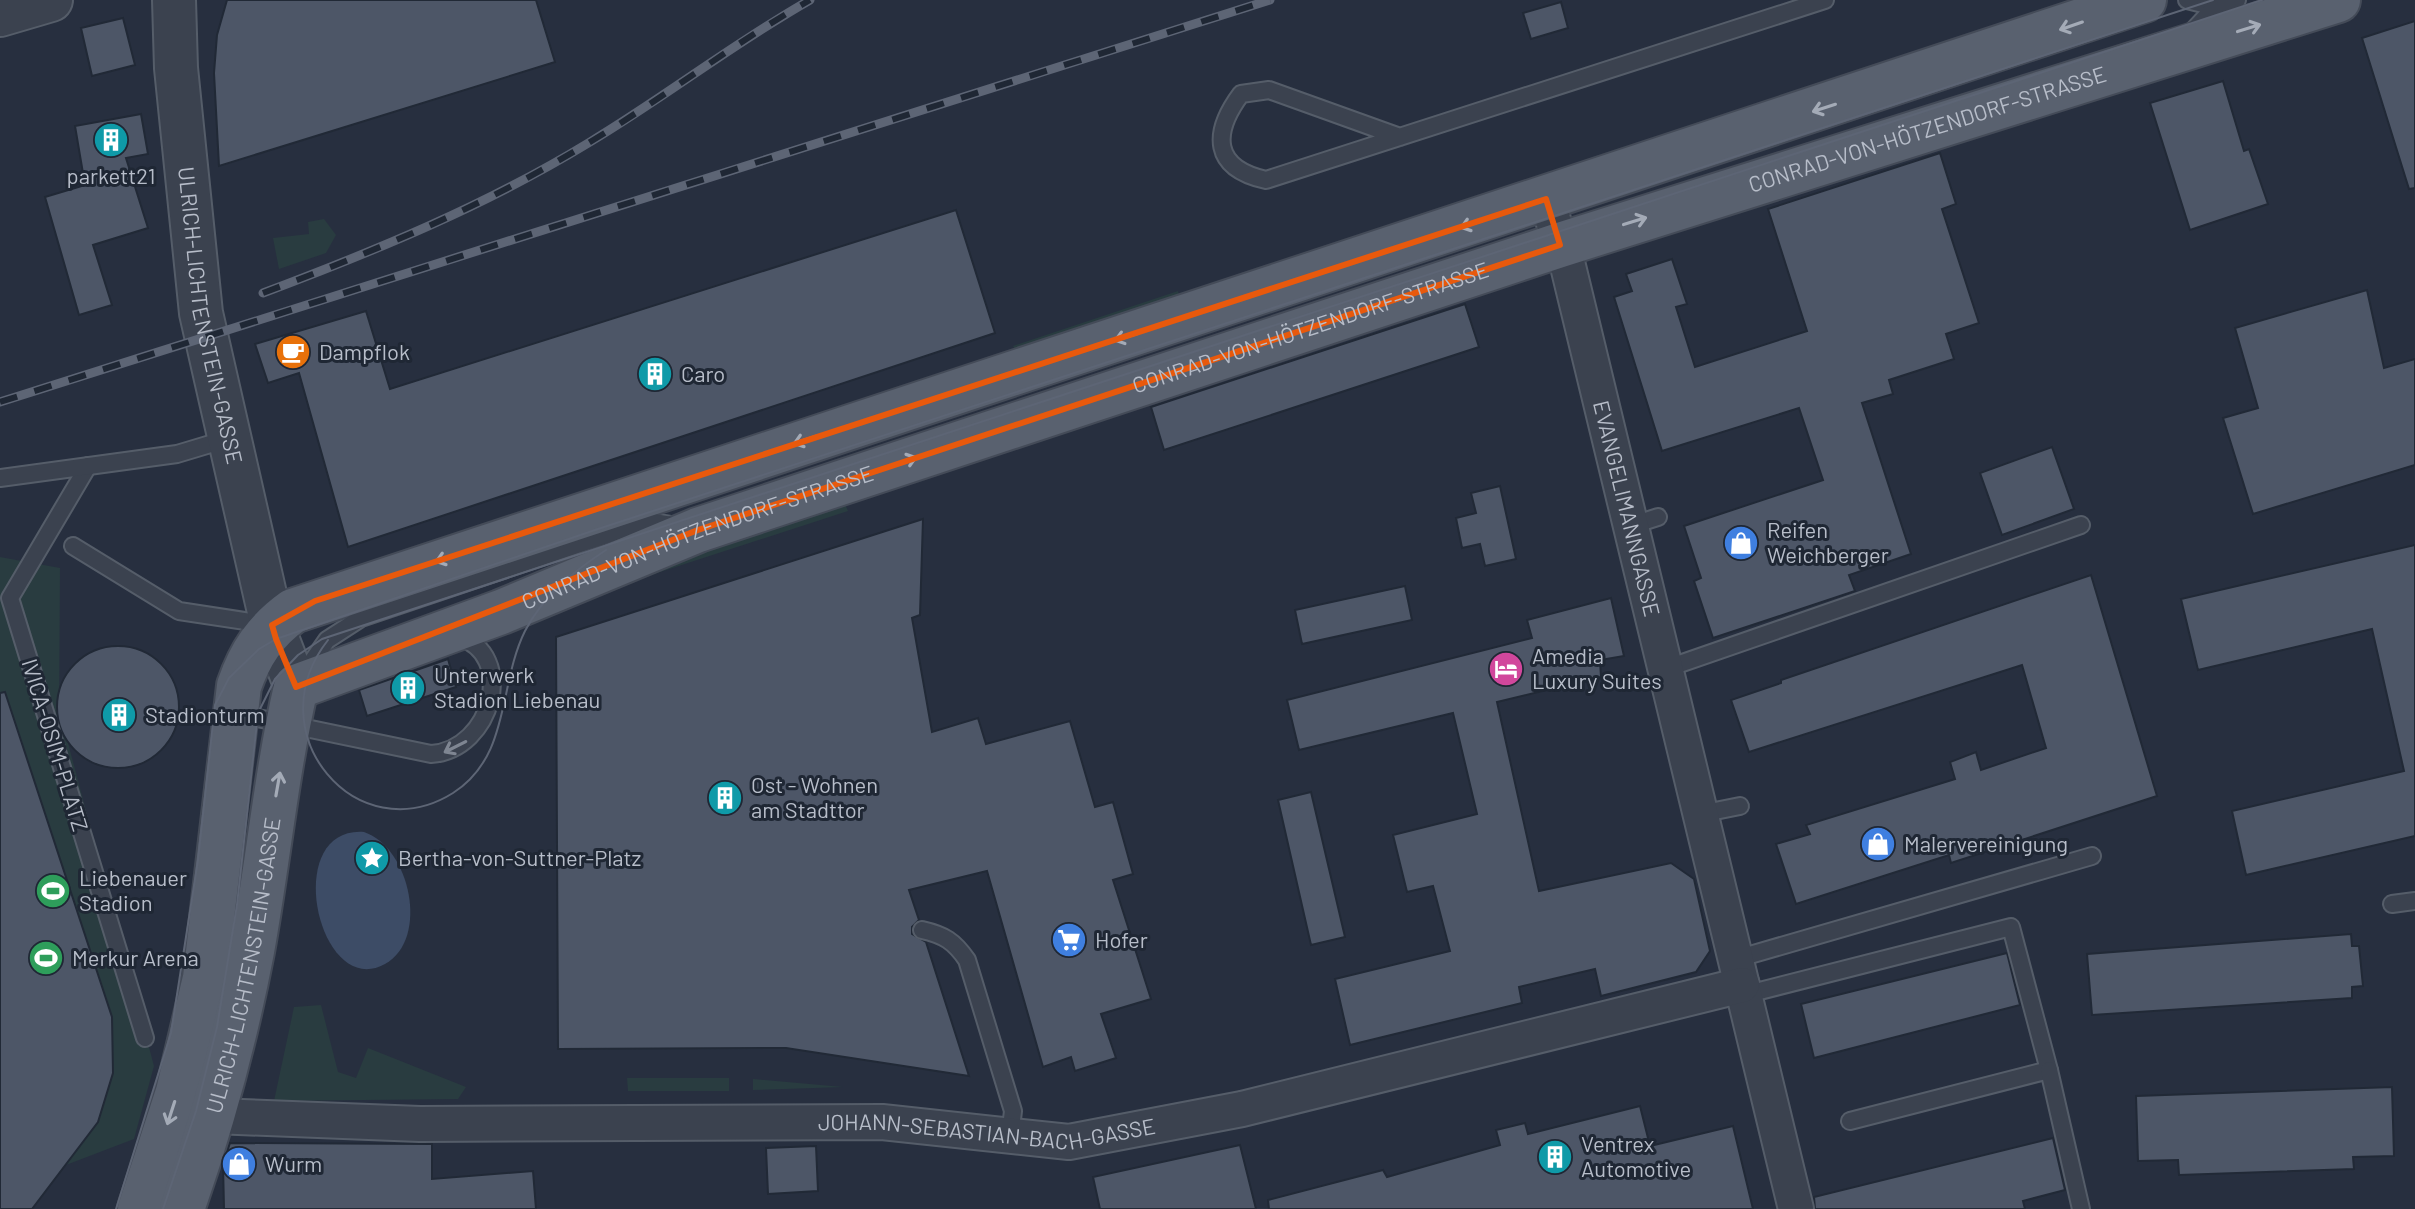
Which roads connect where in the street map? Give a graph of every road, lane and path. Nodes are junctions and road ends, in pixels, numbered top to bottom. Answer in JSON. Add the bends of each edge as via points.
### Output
{"nodes":[{"id":1,"x":51,"y":0,"type":"edge"},
{"id":2,"x":174,"y":0,"type":"edge"},
{"id":3,"x":1825,"y":0,"type":"edge"},
{"id":4,"x":2144,"y":0,"type":"edge"},
{"id":5,"x":2187,"y":0,"type":"edge"},
{"id":6,"x":2237,"y":0,"type":"edge"},
{"id":7,"x":2338,"y":0,"type":"edge"},
{"id":8,"x":2215,"y":7,"type":"junction"},
{"id":9,"x":0,"y":15,"type":"edge"},
{"id":10,"x":2175,"y":51,"type":"junction"},
{"id":11,"x":1400,"y":137,"type":"junction"},
{"id":12,"x":1546,"y":199,"type":"junction"},
{"id":13,"x":1560,"y":245,"type":"junction"},
{"id":14,"x":229,"y":438,"type":"junction"},
{"id":15,"x":88,"y":466,"type":"junction"},
{"id":16,"x":0,"y":478,"type":"edge"},
{"id":17,"x":2081,"y":525,"type":"dead end"},
{"id":18,"x":698,"y":530,"type":"junction"},
{"id":19,"x":73,"y":546,"type":"dead end"},
{"id":20,"x":272,"y":625,"type":"junction"},
{"id":21,"x":436,"y":635,"type":"junction"},
{"id":22,"x":1665,"y":669,"type":"junction"},
{"id":23,"x":293,"y":705,"type":"junction"},
{"id":24,"x":229,"y":748,"type":"junction"},
{"id":25,"x":1740,"y":806,"type":"dead end"},
{"id":26,"x":1700,"y":814,"type":"junction"},
{"id":27,"x":2092,"y":856,"type":"dead end"},
{"id":28,"x":2415,"y":901,"type":"edge"},
{"id":29,"x":2392,"y":904,"type":"dead end"},
{"id":30,"x":922,"y":930,"type":"dead end"},
{"id":31,"x":1741,"y":980,"type":"junction"},
{"id":32,"x":145,"y":1038,"type":"dead end"},
{"id":33,"x":2049,"y":1070,"type":"junction"},
{"id":34,"x":214,"y":1116,"type":"junction"},
{"id":35,"x":1850,"y":1121,"type":"dead end"},
{"id":36,"x":1010,"y":1136,"type":"junction"},
{"id":37,"x":140,"y":1209,"type":"edge"},
{"id":38,"x":182,"y":1209,"type":"edge"},
{"id":39,"x":1796,"y":1209,"type":"edge"},
{"id":40,"x":2081,"y":1209,"type":"edge"}],
"edges":[{"from":1,"to":9,"type":"street"},
{"from":2,"to":14,"type":"street","name":"ULRICH-LICHTENSTEIN-GASSE","via":[[201,313]]},
{"from":3,"to":11,"type":"lane"},
{"from":4,"to":12,"type":"main road","one_way":true},
{"from":5,"to":8,"type":"lane"},
{"from":6,"to":8,"type":"lane"},
{"from":10,"to":7,"type":"main road","name":"CONRAD-VON-HÖTZENDORF-STRASSE","one_way":true},
{"from":8,"to":10,"type":"lane"},
{"from":13,"to":10,"type":"main road","name":"CONRAD-VON-HÖTZENDORF-STRASSE","one_way":true},
{"from":11,"to":11,"type":"lane","via":[[1266,180],[1241,175],[1222,150],[1223,119],[1241,94],[1269,90]]},
{"from":12,"to":13,"type":"street","name":"EVANGELIMANNGASSE"},
{"from":12,"to":20,"type":"main road","one_way":true,"via":[[315,601]]},
{"from":18,"to":13,"type":"main road","name":"CONRAD-VON-HÖTZENDORF-STRASSE","one_way":true},
{"from":13,"to":22,"type":"street","name":"EVANGELIMANNGASSE","via":[[1644,521]]},
{"from":14,"to":15,"type":"lane","via":[[177,454]]},
{"from":14,"to":20,"type":"street","name":"ULRICH-LICHTENSTEIN-GASSE"},
{"from":15,"to":16,"type":"lane"},
{"from":15,"to":32,"type":"lane","name":"IVICA-OSIM-PLATZ","via":[[10,598]]},
{"from":17,"to":22,"type":"lane"},
{"from":18,"to":21,"type":"main road","name":"CONRAD-VON-HÖTZENDORF-STRASSE"},
{"from":18,"to":23,"type":"lane","via":[[648,521],[361,618],[327,640]]},
{"from":19,"to":20,"type":"lane","via":[[179,611]]},
{"from":20,"to":23,"type":"street","name":"ULRICH-LICHTENSTEIN-GASSE"},
{"from":20,"to":24,"type":"main road","name":"ULRICH-LICHTENSTEIN-GASSE","via":[[248,658]]},
{"from":21,"to":23,"type":"main road","name":"CONRAD-VON-HÖTZENDORF-STRASSE"},
{"from":21,"to":23,"type":"lane","one_way":true,"via":[[468,640],[488,662],[490,692],[483,720],[457,748],[431,754]]},
{"from":22,"to":26,"type":"street","name":"EVANGELIMANNGASSE"},
{"from":23,"to":24,"type":"lane","via":[[253,717],[238,728]]},
{"from":34,"to":23,"type":"main road","name":"ULRICH-LICHTENSTEIN-GASSE","one_way":true,"via":[[252,949]]},
{"from":24,"to":37,"type":"main road","name":"ULRICH-LICHTENSTEIN-GASSE","one_way":true,"via":[[202,993],[178,1092]]},
{"from":25,"to":26,"type":"lane"},
{"from":26,"to":31,"type":"street","name":"EVANGELIMANNGASSE"},
{"from":27,"to":31,"type":"lane"},
{"from":28,"to":29,"type":"lane"},
{"from":30,"to":36,"type":"lane","via":[[943,934],[967,960],[1013,1111]]},
{"from":31,"to":33,"type":"lane","via":[[2007,926],[2013,931]]},
{"from":31,"to":36,"type":"street","name":"JOHANN-SEBASTIAN-BACH-GASSE","via":[[1242,1109],[1079,1141]]},
{"from":31,"to":39,"type":"street","name":"EVANGELIMANNGASSE"},
{"from":33,"to":35,"type":"lane"},
{"from":33,"to":40,"type":"lane"},
{"from":34,"to":36,"type":"street","name":"JOHANN-SEBASTIAN-BACH-GASSE","via":[[420,1124],[882,1122]]},
{"from":34,"to":38,"type":"main road","name":"ULRICH-LICHTENSTEIN-GASSE"}]}
